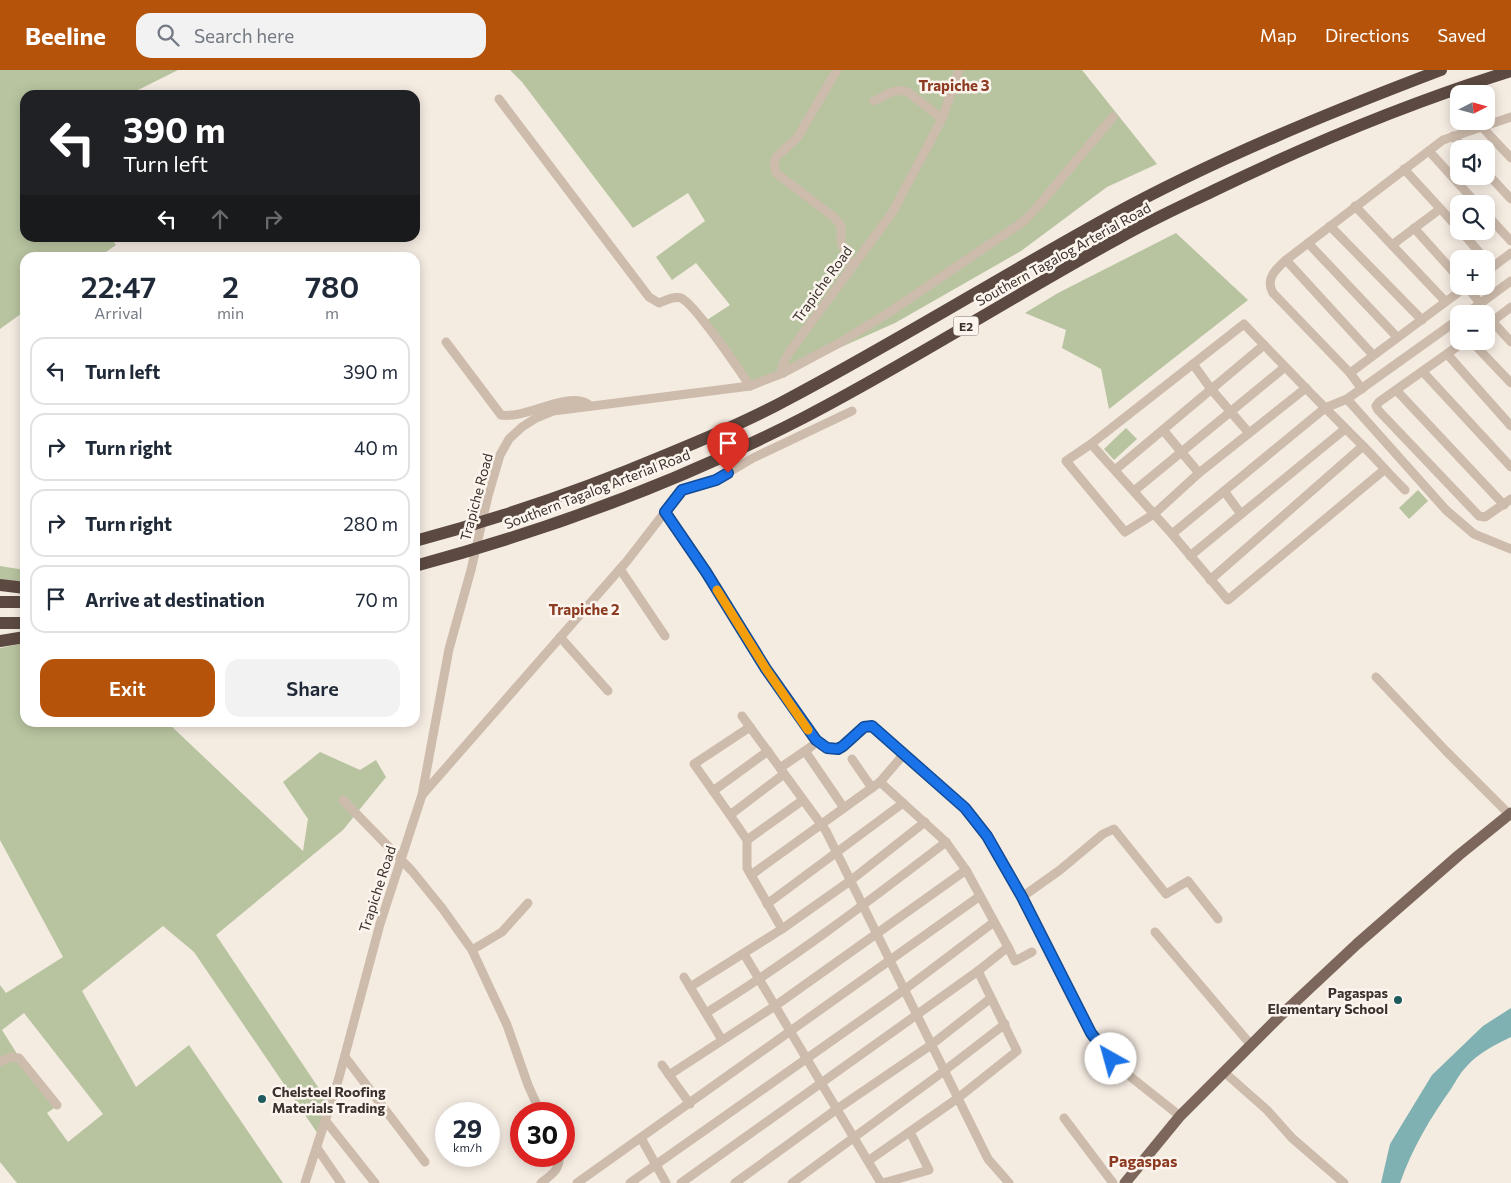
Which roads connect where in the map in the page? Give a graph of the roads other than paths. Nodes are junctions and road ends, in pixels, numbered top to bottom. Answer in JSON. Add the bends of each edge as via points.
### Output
{"nodes":[{"id":1,"x":837,"y":70,"type":"edge"},
{"id":2,"x":960,"y":70,"type":"edge"},
{"id":3,"x":1442,"y":70,"type":"edge"},
{"id":4,"x":1511,"y":71,"type":"edge"},
{"id":5,"x":499,"y":99,"type":"dead end"},
{"id":6,"x":874,"y":101,"type":"dead end"},
{"id":7,"x":1113,"y":117,"type":"dead end"},
{"id":8,"x":1511,"y":118,"type":"edge"},
{"id":9,"x":942,"y":119,"type":"junction"},
{"id":10,"x":1495,"y":123,"type":"edge"},
{"id":11,"x":1472,"y":130,"type":"edge"},
{"id":12,"x":1485,"y":130,"type":"edge"},
{"id":13,"x":1453,"y":136,"type":"junction"},
{"id":14,"x":1457,"y":140,"type":"edge"},
{"id":15,"x":1429,"y":151,"type":"junction"},
{"id":16,"x":1511,"y":158,"type":"edge"},
{"id":17,"x":1404,"y":169,"type":"junction"},
{"id":18,"x":1495,"y":181,"type":"edge"},
{"id":19,"x":1469,"y":195,"type":"edge"},
{"id":20,"x":1511,"y":198,"type":"edge"},
{"id":21,"x":1355,"y":206,"type":"junction"},
{"id":22,"x":1440,"y":209,"type":"junction"},
{"id":23,"x":1450,"y":220,"type":"edge"},
{"id":24,"x":1495,"y":224,"type":"edge"},
{"id":25,"x":1330,"y":226,"type":"junction"},
{"id":26,"x":1414,"y":228,"type":"junction"},
{"id":27,"x":1468,"y":240,"type":"edge"},
{"id":28,"x":1511,"y":241,"type":"edge"},
{"id":29,"x":1308,"y":242,"type":"junction"},
{"id":30,"x":1392,"y":245,"type":"junction"},
{"id":31,"x":1476,"y":250,"type":"edge"},
{"id":32,"x":1511,"y":254,"type":"edge"},
{"id":33,"x":1286,"y":260,"type":"junction"},
{"id":34,"x":1495,"y":261,"type":"edge"},
{"id":35,"x":851,"y":268,"type":"junction"},
{"id":36,"x":1450,"y":268,"type":"edge"},
{"id":37,"x":1511,"y":281,"type":"edge"},
{"id":38,"x":1453,"y":295,"type":"edge"},
{"id":39,"x":1473,"y":295,"type":"edge"},
{"id":40,"x":1445,"y":301,"type":"junction"},
{"id":41,"x":1480,"y":303,"type":"junction"},
{"id":42,"x":1477,"y":305,"type":"edge"},
{"id":43,"x":1511,"y":307,"type":"edge"},
{"id":44,"x":1495,"y":319,"type":"edge"},
{"id":45,"x":1422,"y":320,"type":"junction"},
{"id":46,"x":1450,"y":325,"type":"edge"},
{"id":47,"x":1495,"y":329,"type":"edge"},
{"id":48,"x":1397,"y":337,"type":"junction"},
{"id":49,"x":446,"y":342,"type":"dead end"},
{"id":50,"x":1511,"y":342,"type":"edge"},
{"id":51,"x":1264,"y":345,"type":"junction"},
{"id":52,"x":1453,"y":350,"type":"edge"},
{"id":53,"x":1480,"y":350,"type":"edge"},
{"id":54,"x":1447,"y":354,"type":"junction"},
{"id":55,"x":1373,"y":355,"type":"junction"},
{"id":56,"x":1193,"y":364,"type":"junction"},
{"id":57,"x":1285,"y":367,"type":"junction"},
{"id":58,"x":1423,"y":372,"type":"junction"},
{"id":59,"x":783,"y":373,"type":"junction"},
{"id":60,"x":1350,"y":373,"type":"junction"},
{"id":61,"x":1511,"y":383,"type":"edge"},
{"id":62,"x":750,"y":386,"type":"junction"},
{"id":63,"x":1306,"y":388,"type":"junction"},
{"id":64,"x":1211,"y":389,"type":"junction"},
{"id":65,"x":1362,"y":389,"type":"junction"},
{"id":66,"x":1397,"y":390,"type":"junction"},
{"id":67,"x":1348,"y":399,"type":"junction"},
{"id":68,"x":590,"y":406,"type":"junction"},
{"id":69,"x":1325,"y":408,"type":"junction"},
{"id":70,"x":852,"y":411,"type":"dead end"},
{"id":71,"x":1230,"y":412,"type":"junction"},
{"id":72,"x":1511,"y":426,"type":"edge"},
{"id":73,"x":1344,"y":429,"type":"junction"},
{"id":74,"x":1163,"y":430,"type":"junction"},
{"id":75,"x":1249,"y":433,"type":"junction"},
{"id":76,"x":1091,"y":444,"type":"junction"},
{"id":77,"x":1363,"y":446,"type":"junction"},
{"id":78,"x":1181,"y":452,"type":"junction"},
{"id":79,"x":1511,"y":467,"type":"edge"},
{"id":80,"x":1115,"y":470,"type":"junction"},
{"id":81,"x":1384,"y":470,"type":"junction"},
{"id":82,"x":1199,"y":473,"type":"junction"},
{"id":83,"x":1405,"y":490,"type":"dead end"},
{"id":84,"x":1134,"y":491,"type":"junction"},
{"id":85,"x":1224,"y":491,"type":"junction"},
{"id":86,"x":1508,"y":502,"type":"edge"},
{"id":87,"x":665,"y":512,"type":"junction"},
{"id":88,"x":1154,"y":514,"type":"junction"},
{"id":89,"x":1241,"y":514,"type":"junction"},
{"id":90,"x":1172,"y":534,"type":"junction"},
{"id":91,"x":420,"y":540,"type":"edge"},
{"id":92,"x":1511,"y":549,"type":"edge"},
{"id":93,"x":1190,"y":556,"type":"junction"},
{"id":94,"x":420,"y":565,"type":"edge"},
{"id":95,"x":620,"y":568,"type":"junction"},
{"id":96,"x":1210,"y":580,"type":"junction"},
{"id":97,"x":0,"y":585,"type":"edge"},
{"id":98,"x":20,"y":587,"type":"edge"},
{"id":99,"x":0,"y":602,"type":"edge"},
{"id":100,"x":20,"y":602,"type":"edge"},
{"id":101,"x":0,"y":623,"type":"edge"},
{"id":102,"x":20,"y":623,"type":"edge"},
{"id":103,"x":665,"y":636,"type":"dead end"},
{"id":104,"x":560,"y":637,"type":"junction"},
{"id":105,"x":20,"y":638,"type":"edge"},
{"id":106,"x":0,"y":641,"type":"edge"},
{"id":107,"x":1376,"y":677,"type":"dead end"},
{"id":108,"x":608,"y":691,"type":"dead end"},
{"id":109,"x":742,"y":716,"type":"dead end"},
{"id":110,"x":750,"y":727,"type":"junction"},
{"id":111,"x":768,"y":751,"type":"junction"},
{"id":112,"x":904,"y":754,"type":"junction"},
{"id":113,"x":852,"y":759,"type":"dead end"},
{"id":114,"x":782,"y":771,"type":"junction"},
{"id":115,"x":880,"y":782,"type":"junction"},
{"id":116,"x":872,"y":788,"type":"junction"},
{"id":117,"x":713,"y":791,"type":"junction"},
{"id":118,"x":422,"y":795,"type":"junction"},
{"id":119,"x":343,"y":800,"type":"dead end"},
{"id":120,"x":804,"y":800,"type":"junction"},
{"id":121,"x":903,"y":803,"type":"junction"},
{"id":122,"x":844,"y":808,"type":"junction"},
{"id":123,"x":1510,"y":813,"type":"edge"},
{"id":124,"x":730,"y":815,"type":"junction"},
{"id":125,"x":925,"y":822,"type":"junction"},
{"id":126,"x":821,"y":824,"type":"junction"},
{"id":127,"x":747,"y":840,"type":"junction"},
{"id":128,"x":946,"y":842,"type":"junction"},
{"id":129,"x":836,"y":853,"type":"junction"},
{"id":130,"x":401,"y":858,"type":"junction"},
{"id":131,"x":966,"y":870,"type":"junction"},
{"id":132,"x":751,"y":875,"type":"junction"},
{"id":133,"x":850,"y":881,"type":"junction"},
{"id":134,"x":980,"y":896,"type":"junction"},
{"id":135,"x":1022,"y":897,"type":"junction"},
{"id":136,"x":528,"y":903,"type":"dead end"},
{"id":137,"x":767,"y":904,"type":"junction"},
{"id":138,"x":863,"y":906,"type":"junction"},
{"id":139,"x":1218,"y":919,"type":"dead end"},
{"id":140,"x":994,"y":922,"type":"junction"},
{"id":141,"x":782,"y":929,"type":"junction"},
{"id":142,"x":1155,"y":932,"type":"dead end"},
{"id":143,"x":877,"y":934,"type":"junction"},
{"id":144,"x":1008,"y":948,"type":"junction"},
{"id":145,"x":472,"y":950,"type":"junction"},
{"id":146,"x":1032,"y":952,"type":"dead end"},
{"id":147,"x":744,"y":954,"type":"junction"},
{"id":148,"x":890,"y":961,"type":"junction"},
{"id":149,"x":978,"y":971,"type":"junction"},
{"id":150,"x":684,"y":977,"type":"dead end"},
{"id":151,"x":760,"y":980,"type":"junction"},
{"id":152,"x":690,"y":987,"type":"junction"},
{"id":153,"x":904,"y":990,"type":"junction"},
{"id":154,"x":992,"y":998,"type":"junction"},
{"id":155,"x":775,"y":1006,"type":"junction"},
{"id":156,"x":706,"y":1013,"type":"junction"},
{"id":157,"x":917,"y":1016,"type":"junction"},
{"id":158,"x":1004,"y":1024,"type":"junction"},
{"id":159,"x":791,"y":1032,"type":"junction"},
{"id":160,"x":722,"y":1040,"type":"junction"},
{"id":161,"x":931,"y":1045,"type":"junction"},
{"id":162,"x":1251,"y":1045,"type":"junction"},
{"id":163,"x":344,"y":1057,"type":"junction"},
{"id":164,"x":806,"y":1058,"type":"junction"},
{"id":165,"x":0,"y":1062,"type":"edge"},
{"id":166,"x":662,"y":1065,"type":"dead end"},
{"id":167,"x":944,"y":1071,"type":"junction"},
{"id":168,"x":1224,"y":1072,"type":"junction"},
{"id":169,"x":669,"y":1075,"type":"junction"},
{"id":170,"x":821,"y":1082,"type":"junction"},
{"id":171,"x":958,"y":1098,"type":"junction"},
{"id":172,"x":536,"y":1102,"type":"edge"},
{"id":173,"x":690,"y":1104,"type":"junction"},
{"id":174,"x":57,"y":1105,"type":"dead end"},
{"id":175,"x":837,"y":1109,"type":"junction"},
{"id":176,"x":1180,"y":1116,"type":"junction"},
{"id":177,"x":1064,"y":1118,"type":"dead end"},
{"id":178,"x":326,"y":1120,"type":"junction"},
{"id":179,"x":910,"y":1132,"type":"junction"},
{"id":180,"x":854,"y":1136,"type":"junction"},
{"id":181,"x":641,"y":1138,"type":"junction"},
{"id":182,"x":316,"y":1148,"type":"junction"},
{"id":183,"x":868,"y":1161,"type":"junction"},
{"id":184,"x":425,"y":1162,"type":"dead end"},
{"id":185,"x":656,"y":1164,"type":"junction"},
{"id":186,"x":558,"y":1167,"type":"edge"},
{"id":187,"x":305,"y":1183,"type":"edge"},
{"id":188,"x":341,"y":1183,"type":"edge"},
{"id":189,"x":375,"y":1183,"type":"edge"},
{"id":190,"x":541,"y":1183,"type":"edge"},
{"id":191,"x":577,"y":1183,"type":"edge"},
{"id":192,"x":630,"y":1183,"type":"edge"},
{"id":193,"x":666,"y":1183,"type":"edge"},
{"id":194,"x":681,"y":1183,"type":"edge"},
{"id":195,"x":735,"y":1183,"type":"edge"},
{"id":196,"x":792,"y":1183,"type":"edge"},
{"id":197,"x":882,"y":1183,"type":"edge"},
{"id":198,"x":1009,"y":1183,"type":"edge"},
{"id":199,"x":1113,"y":1183,"type":"edge"},
{"id":200,"x":1125,"y":1183,"type":"edge"},
{"id":201,"x":1344,"y":1183,"type":"edge"}],
"edges":[{"from":1,"to":35,"type":"street","via":[[797,138],[776,157],[774,166],[776,173],[835,218]]},
{"from":2,"to":9,"type":"street","name":"Trapiche Road"},
{"from":3,"to":91,"type":"highway","name":"Southern Tagalog Arterial Road","number":"E2","via":[[1273,137],[1110,216],[798,394],[707,438],[528,508]]},
{"from":4,"to":94,"type":"highway","name":"Southern Tagalog Arterial Road","number":"E2","via":[[1453,89],[1354,127],[1210,192],[1122,236],[804,417],[720,458],[535,531]]},
{"from":5,"to":62,"type":"street","via":[[649,296],[659,302],[679,297],[685,300]]},
{"from":6,"to":9,"type":"street","via":[[902,90]]},
{"from":7,"to":59,"type":"street","via":[[1024,221],[888,314]]},
{"from":8,"to":10,"type":"street"},
{"from":9,"to":35,"type":"street","name":"Trapiche Road","via":[[892,213]]},
{"from":11,"to":13,"type":"street"},
{"from":12,"to":16,"type":"street"},
{"from":13,"to":14,"type":"street"},
{"from":13,"to":15,"type":"street"},
{"from":15,"to":17,"type":"street"},
{"from":15,"to":19,"type":"street"},
{"from":17,"to":21,"type":"street"},
{"from":17,"to":22,"type":"street"},
{"from":18,"to":20,"type":"street"},
{"from":21,"to":25,"type":"street"},
{"from":21,"to":30,"type":"street"},
{"from":22,"to":23,"type":"street"},
{"from":22,"to":26,"type":"street"},
{"from":24,"to":28,"type":"street"},
{"from":25,"to":29,"type":"street"},
{"from":25,"to":45,"type":"street"},
{"from":26,"to":30,"type":"street"},
{"from":26,"to":36,"type":"street"},
{"from":27,"to":31,"type":"street"},
{"from":29,"to":33,"type":"street"},
{"from":29,"to":48,"type":"street"},
{"from":30,"to":40,"type":"street"},
{"from":32,"to":34,"type":"street"},
{"from":33,"to":55,"type":"street"},
{"from":33,"to":60,"type":"street","via":[[1275,271],[1269,287]]},
{"from":35,"to":59,"type":"street","name":"Trapiche Road","via":[[790,351],[782,366]]},
{"from":37,"to":41,"type":"street"},
{"from":38,"to":40,"type":"street"},
{"from":39,"to":41,"type":"street"},
{"from":40,"to":45,"type":"street"},
{"from":41,"to":42,"type":"street"},
{"from":43,"to":44,"type":"street"},
{"from":45,"to":48,"type":"street"},
{"from":46,"to":65,"type":"street"},
{"from":47,"to":50,"type":"street"},
{"from":48,"to":55,"type":"street"},
{"from":49,"to":68,"type":"street","via":[[501,415],[520,415],[555,403],[574,401],[586,402]]},
{"from":51,"to":56,"type":"street","via":[[1244,324]]},
{"from":51,"to":57,"type":"street"},
{"from":51,"to":64,"type":"street"},
{"from":52,"to":54,"type":"street"},
{"from":53,"to":61,"type":"street"},
{"from":54,"to":58,"type":"street"},
{"from":54,"to":72,"type":"street"},
{"from":55,"to":60,"type":"street"},
{"from":56,"to":64,"type":"street"},
{"from":56,"to":76,"type":"street"},
{"from":57,"to":63,"type":"street"},
{"from":57,"to":71,"type":"street"},
{"from":58,"to":66,"type":"street"},
{"from":58,"to":79,"type":"street"},
{"from":59,"to":62,"type":"street","name":"Trapiche Road"},
{"from":60,"to":65,"type":"street"},
{"from":62,"to":68,"type":"street","name":"Trapiche Road"},
{"from":63,"to":69,"type":"street"},
{"from":63,"to":75,"type":"street"},
{"from":64,"to":71,"type":"street"},
{"from":64,"to":74,"type":"street"},
{"from":65,"to":67,"type":"street"},
{"from":66,"to":86,"type":"street"},
{"from":66,"to":86,"type":"street","via":[[1379,402],[1378,410],[1479,516],[1484,517]]},
{"from":67,"to":69,"type":"street"},
{"from":67,"to":92,"type":"street","via":[[1446,510],[1474,534]]},
{"from":68,"to":118,"type":"street","name":"Trapiche Road","via":[[553,411],[536,418],[509,438],[500,455],[449,649]]},
{"from":69,"to":73,"type":"street"},
{"from":69,"to":85,"type":"street"},
{"from":70,"to":87,"type":"street","via":[[753,458],[716,480],[682,490]]},
{"from":71,"to":75,"type":"street"},
{"from":71,"to":78,"type":"street"},
{"from":73,"to":77,"type":"street"},
{"from":73,"to":89,"type":"street"},
{"from":74,"to":78,"type":"street"},
{"from":74,"to":80,"type":"street"},
{"from":75,"to":82,"type":"street"},
{"from":76,"to":80,"type":"street"},
{"from":76,"to":88,"type":"street","via":[[1066,461],[1126,532]]},
{"from":77,"to":81,"type":"street"},
{"from":77,"to":96,"type":"street"},
{"from":78,"to":82,"type":"street"},
{"from":78,"to":84,"type":"street"},
{"from":80,"to":84,"type":"street"},
{"from":81,"to":83,"type":"street"},
{"from":81,"to":96,"type":"street","via":[[1228,600]]},
{"from":82,"to":88,"type":"street"},
{"from":84,"to":88,"type":"street"},
{"from":85,"to":89,"type":"street"},
{"from":85,"to":90,"type":"street"},
{"from":87,"to":95,"type":"street"},
{"from":87,"to":112,"type":"street","via":[[816,740],[827,748],[838,749],[864,727],[872,726]]},
{"from":88,"to":90,"type":"street"},
{"from":89,"to":93,"type":"street"},
{"from":90,"to":93,"type":"street"},
{"from":93,"to":96,"type":"street"},
{"from":95,"to":103,"type":"street"},
{"from":95,"to":104,"type":"street"},
{"from":97,"to":98,"type":"highway"},
{"from":99,"to":100,"type":"highway"},
{"from":101,"to":102,"type":"highway"},
{"from":104,"to":108,"type":"street"},
{"from":104,"to":118,"type":"street"},
{"from":105,"to":106,"type":"highway"},
{"from":107,"to":123,"type":"street"},
{"from":109,"to":110,"type":"street"},
{"from":110,"to":111,"type":"street"},
{"from":110,"to":117,"type":"street","via":[[694,764]]},
{"from":111,"to":114,"type":"street"},
{"from":111,"to":117,"type":"street"},
{"from":112,"to":115,"type":"street"},
{"from":112,"to":135,"type":"street","via":[[965,808],[987,836]]},
{"from":113,"to":116,"type":"street"},
{"from":114,"to":120,"type":"street"},
{"from":114,"to":122,"type":"street","via":[[808,748]]},
{"from":114,"to":124,"type":"street"},
{"from":115,"to":116,"type":"street"},
{"from":115,"to":121,"type":"street"},
{"from":116,"to":122,"type":"street"},
{"from":117,"to":124,"type":"street"},
{"from":118,"to":130,"type":"street","name":"Trapiche Road"},
{"from":119,"to":130,"type":"street"},
{"from":120,"to":126,"type":"street"},
{"from":120,"to":127,"type":"street"},
{"from":121,"to":125,"type":"street"},
{"from":121,"to":129,"type":"street"},
{"from":122,"to":126,"type":"street"},
{"from":123,"to":162,"type":"main road","via":[[1357,944]]},
{"from":124,"to":127,"type":"street"},
{"from":125,"to":128,"type":"street"},
{"from":125,"to":133,"type":"street"},
{"from":126,"to":129,"type":"street"},
{"from":126,"to":132,"type":"street"},
{"from":127,"to":132,"type":"street","via":[[747,868]]},
{"from":128,"to":131,"type":"street"},
{"from":128,"to":138,"type":"street"},
{"from":129,"to":133,"type":"street"},
{"from":129,"to":137,"type":"street"},
{"from":130,"to":145,"type":"street"},
{"from":130,"to":163,"type":"street","name":"Trapiche Road"},
{"from":131,"to":134,"type":"street"},
{"from":131,"to":143,"type":"street"},
{"from":132,"to":137,"type":"street"},
{"from":133,"to":138,"type":"street"},
{"from":133,"to":141,"type":"street"},
{"from":134,"to":140,"type":"street"},
{"from":134,"to":148,"type":"street"},
{"from":135,"to":139,"type":"street","via":[[1103,834],[1114,829],[1166,894],[1188,881]]},
{"from":135,"to":176,"type":"street","via":[[1091,1033],[1111,1059]]},
{"from":136,"to":145,"type":"street","via":[[502,932]]},
{"from":137,"to":141,"type":"street"},
{"from":138,"to":143,"type":"street"},
{"from":138,"to":151,"type":"street"},
{"from":140,"to":144,"type":"street"},
{"from":140,"to":153,"type":"street"},
{"from":141,"to":147,"type":"street"},
{"from":142,"to":162,"type":"street"},
{"from":143,"to":148,"type":"street"},
{"from":143,"to":155,"type":"street"},
{"from":144,"to":146,"type":"street","via":[[1015,961]]},
{"from":144,"to":149,"type":"street"},
{"from":145,"to":172,"type":"street","via":[[507,1024]]},
{"from":147,"to":151,"type":"street"},
{"from":147,"to":152,"type":"street"},
{"from":148,"to":153,"type":"street"},
{"from":148,"to":159,"type":"street"},
{"from":149,"to":154,"type":"street"},
{"from":149,"to":157,"type":"street"},
{"from":150,"to":152,"type":"street"},
{"from":151,"to":155,"type":"street"},
{"from":151,"to":156,"type":"street"},
{"from":152,"to":156,"type":"street"},
{"from":153,"to":157,"type":"street"},
{"from":153,"to":164,"type":"street"},
{"from":154,"to":158,"type":"street"},
{"from":154,"to":161,"type":"street"},
{"from":155,"to":159,"type":"street"},
{"from":155,"to":160,"type":"street"},
{"from":156,"to":160,"type":"street"},
{"from":157,"to":161,"type":"street"},
{"from":157,"to":170,"type":"street"},
{"from":158,"to":167,"type":"street"},
{"from":158,"to":171,"type":"street","via":[[1017,1051]]},
{"from":159,"to":164,"type":"street"},
{"from":159,"to":173,"type":"street"},
{"from":160,"to":169,"type":"street"},
{"from":161,"to":167,"type":"street"},
{"from":161,"to":175,"type":"street"},
{"from":162,"to":168,"type":"main road"},
{"from":163,"to":178,"type":"street","name":"Trapiche Road"},
{"from":163,"to":184,"type":"street"},
{"from":164,"to":170,"type":"street"},
{"from":164,"to":185,"type":"street"},
{"from":165,"to":174,"type":"street","via":[[11,1057],[19,1058]]},
{"from":166,"to":169,"type":"street"},
{"from":167,"to":171,"type":"street"},
{"from":167,"to":180,"type":"street"},
{"from":168,"to":176,"type":"main road"},
{"from":168,"to":201,"type":"street"},
{"from":169,"to":173,"type":"street"},
{"from":170,"to":175,"type":"street"},
{"from":170,"to":194,"type":"street"},
{"from":171,"to":179,"type":"street"},
{"from":171,"to":198,"type":"street","via":[[988,1159]]},
{"from":173,"to":181,"type":"street"},
{"from":175,"to":180,"type":"street"},
{"from":175,"to":195,"type":"street"},
{"from":176,"to":200,"type":"main road"},
{"from":177,"to":199,"type":"street"},
{"from":178,"to":182,"type":"street","name":"Trapiche Road"},
{"from":178,"to":189,"type":"street"},
{"from":179,"to":183,"type":"street"},
{"from":179,"to":197,"type":"street","via":[[929,1170]]},
{"from":180,"to":183,"type":"street"},
{"from":180,"to":196,"type":"street"},
{"from":181,"to":185,"type":"street"},
{"from":181,"to":191,"type":"street"},
{"from":182,"to":187,"type":"street","name":"Trapiche Road"},
{"from":182,"to":188,"type":"street"},
{"from":183,"to":197,"type":"street"},
{"from":185,"to":192,"type":"street"},
{"from":185,"to":193,"type":"street"},
{"from":186,"to":190,"type":"street"}]}
